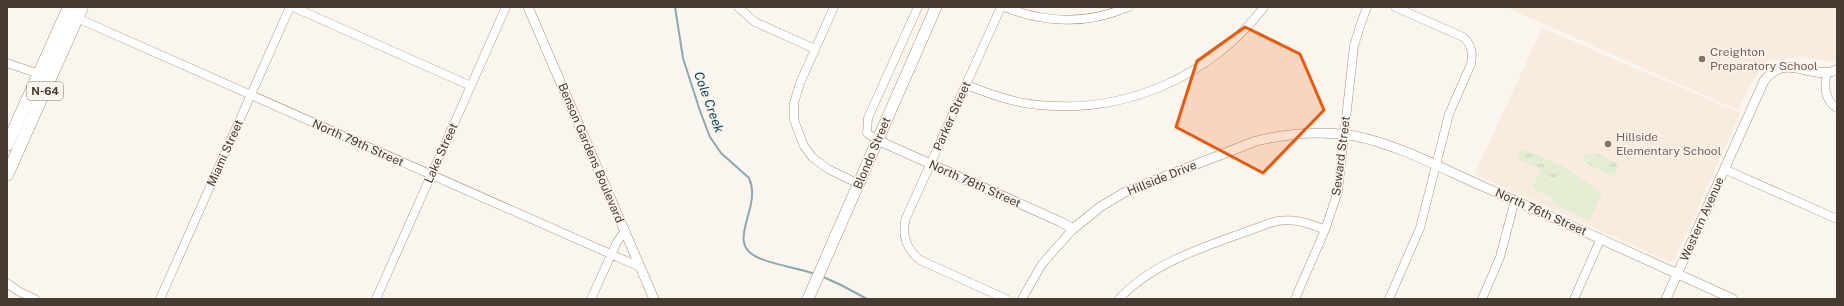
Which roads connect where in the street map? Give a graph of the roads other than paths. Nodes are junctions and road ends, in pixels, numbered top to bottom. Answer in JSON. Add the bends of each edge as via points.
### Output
{"nodes":[{"id":1,"x":69,"y":7,"type":"edge"},
{"id":2,"x":290,"y":7,"type":"edge"},
{"id":3,"x":293,"y":7,"type":"edge"},
{"id":4,"x":506,"y":7,"type":"edge"},
{"id":5,"x":528,"y":7,"type":"edge"},
{"id":6,"x":738,"y":7,"type":"edge"},
{"id":7,"x":834,"y":7,"type":"edge"},
{"id":8,"x":918,"y":7,"type":"edge"},
{"id":9,"x":936,"y":7,"type":"edge"},
{"id":10,"x":1001,"y":7,"type":"edge"},
{"id":11,"x":1004,"y":7,"type":"edge"},
{"id":12,"x":1128,"y":7,"type":"edge"},
{"id":13,"x":1264,"y":7,"type":"edge"},
{"id":14,"x":1367,"y":7,"type":"edge"},
{"id":15,"x":1395,"y":7,"type":"edge"},
{"id":16,"x":79,"y":13,"type":"edge"},
{"id":17,"x":815,"y":49,"type":"junction"},
{"id":18,"x":7,"y":63,"type":"edge"},
{"id":19,"x":1837,"y":70,"type":"edge"},
{"id":20,"x":1827,"y":72,"type":"junction"},
{"id":21,"x":39,"y":74,"type":"junction"},
{"id":22,"x":50,"y":79,"type":"junction"},
{"id":23,"x":966,"y":85,"type":"junction"},
{"id":24,"x":471,"y":86,"type":"junction"},
{"id":25,"x":251,"y":95,"type":"junction"},
{"id":26,"x":1837,"y":108,"type":"edge"},
{"id":27,"x":1345,"y":135,"type":"junction"},
{"id":28,"x":877,"y":140,"type":"junction"},
{"id":29,"x":7,"y":145,"type":"edge"},
{"id":30,"x":931,"y":164,"type":"junction"},
{"id":31,"x":1436,"y":166,"type":"junction"},
{"id":32,"x":1724,"y":169,"type":"junction"},
{"id":33,"x":7,"y":175,"type":"edge"},
{"id":34,"x":431,"y":175,"type":"junction"},
{"id":35,"x":859,"y":184,"type":"junction"},
{"id":36,"x":1515,"y":200,"type":"junction"},
{"id":37,"x":1837,"y":219,"type":"edge"},
{"id":38,"x":1073,"y":229,"type":"junction"},
{"id":39,"x":1326,"y":230,"type":"junction"},
{"id":40,"x":625,"y":231,"type":"junction"},
{"id":41,"x":1601,"y":238,"type":"junction"},
{"id":42,"x":612,"y":254,"type":"junction"},
{"id":43,"x":640,"y":267,"type":"junction"},
{"id":44,"x":1677,"y":273,"type":"junction"},
{"id":45,"x":7,"y":283,"type":"edge"},
{"id":46,"x":810,"y":296,"type":"edge"},
{"id":47,"x":35,"y":299,"type":"edge"},
{"id":48,"x":160,"y":299,"type":"edge"},
{"id":49,"x":376,"y":299,"type":"edge"},
{"id":50,"x":592,"y":299,"type":"edge"},
{"id":51,"x":654,"y":299,"type":"edge"},
{"id":52,"x":1006,"y":299,"type":"edge"},
{"id":53,"x":1022,"y":299,"type":"edge"},
{"id":54,"x":1119,"y":299,"type":"edge"},
{"id":55,"x":1295,"y":299,"type":"edge"},
{"id":56,"x":1389,"y":299,"type":"edge"},
{"id":57,"x":1482,"y":299,"type":"edge"},
{"id":58,"x":1574,"y":299,"type":"edge"},
{"id":59,"x":1666,"y":299,"type":"edge"},
{"id":60,"x":1733,"y":299,"type":"edge"}],
"edges":[{"from":1,"to":21,"type":"main road","number":"N-64"},
{"from":2,"to":25,"type":"street","name":"Miami Street"},
{"from":3,"to":24,"type":"street"},
{"from":4,"to":24,"type":"street","name":"Lake Street"},
{"from":5,"to":40,"type":"street","name":"Benson Gardens Boulevard"},
{"from":6,"to":17,"type":"street","via":[[755,22]]},
{"from":7,"to":17,"type":"street"},
{"from":8,"to":28,"type":"street","via":[[868,118],[867,132]]},
{"from":9,"to":28,"type":"main road","name":"Blondo Street"},
{"from":10,"to":23,"type":"street","name":"Parker Street"},
{"from":11,"to":12,"type":"street","via":[[1032,17],[1063,21],[1092,18]]},
{"from":13,"to":23,"type":"street","via":[[1237,38],[1201,66],[1176,80],[1134,96],[1086,106],[1038,105],[1016,101]]},
{"from":14,"to":27,"type":"street","name":"Seward Street","via":[[1354,46]]},
{"from":15,"to":31,"type":"street","via":[[1463,37],[1472,50],[1471,64],[1449,114]]},
{"from":16,"to":22,"type":"main road","number":"N-64"},
{"from":16,"to":25,"type":"street","name":"North 79th Street"},
{"from":17,"to":35,"type":"street","via":[[796,96],[796,126],[804,146],[817,162]]},
{"from":18,"to":21,"type":"street"},
{"from":19,"to":20,"type":"street","name":"Western Avenue"},
{"from":20,"to":26,"type":"street","via":[[1826,96]]},
{"from":20,"to":32,"type":"street","name":"Western Avenue","via":[[1817,73],[1791,66],[1771,73],[1762,84]]},
{"from":21,"to":22,"type":"street"},
{"from":21,"to":29,"type":"main road","number":"N-64"},
{"from":22,"to":33,"type":"main road","number":"N-64"},
{"from":23,"to":30,"type":"street","name":"Parker Street"},
{"from":24,"to":34,"type":"street","name":"Lake Street"},
{"from":25,"to":34,"type":"street","name":"North 79th Street"},
{"from":25,"to":48,"type":"street","name":"Miami Street"},
{"from":27,"to":31,"type":"street","name":"North 76th Street","via":[[1386,145]]},
{"from":27,"to":38,"type":"street","name":"Hillside Drive","via":[[1316,132],[1274,136],[1256,142],[1125,192],[1100,207]]},
{"from":27,"to":39,"type":"street","name":"Seward Street","via":[[1338,191]]},
{"from":28,"to":30,"type":"street","name":"North 78th Street"},
{"from":28,"to":35,"type":"main road","name":"Blondo Street"},
{"from":30,"to":38,"type":"street","name":"North 78th Street"},
{"from":30,"to":52,"type":"street","name":"Parker Street","via":[[906,218],[904,230],[910,250],[927,264]]},
{"from":31,"to":36,"type":"street","name":"North 76th Street"},
{"from":31,"to":56,"type":"street","via":[[1420,228]]},
{"from":32,"to":37,"type":"street"},
{"from":32,"to":44,"type":"street","name":"Western Avenue"},
{"from":34,"to":42,"type":"street","name":"North 79th Street"},
{"from":34,"to":49,"type":"street","name":"Lake Street"},
{"from":35,"to":46,"type":"main road","name":"Blondo Street"},
{"from":36,"to":41,"type":"street","name":"North 76th Street"},
{"from":36,"to":57,"type":"street","via":[[1500,257]]},
{"from":38,"to":53,"type":"street","name":"Hillside Drive","via":[[1042,264]]},
{"from":39,"to":54,"type":"street","via":[[1301,221],[1270,223],[1156,268]]},
{"from":39,"to":55,"type":"street","name":"Seward Street"},
{"from":40,"to":42,"type":"street"},
{"from":40,"to":43,"type":"street","name":"Benson Gardens Boulevard"},
{"from":41,"to":44,"type":"street","name":"North 76th Street"},
{"from":41,"to":58,"type":"street"},
{"from":42,"to":43,"type":"street","name":"North 79th Street"},
{"from":42,"to":50,"type":"street"},
{"from":43,"to":51,"type":"street","name":"Benson Gardens Boulevard"},
{"from":44,"to":59,"type":"street","name":"Western Avenue"},
{"from":44,"to":60,"type":"street","name":"North 76th Street"},
{"from":45,"to":47,"type":"street"}]}
